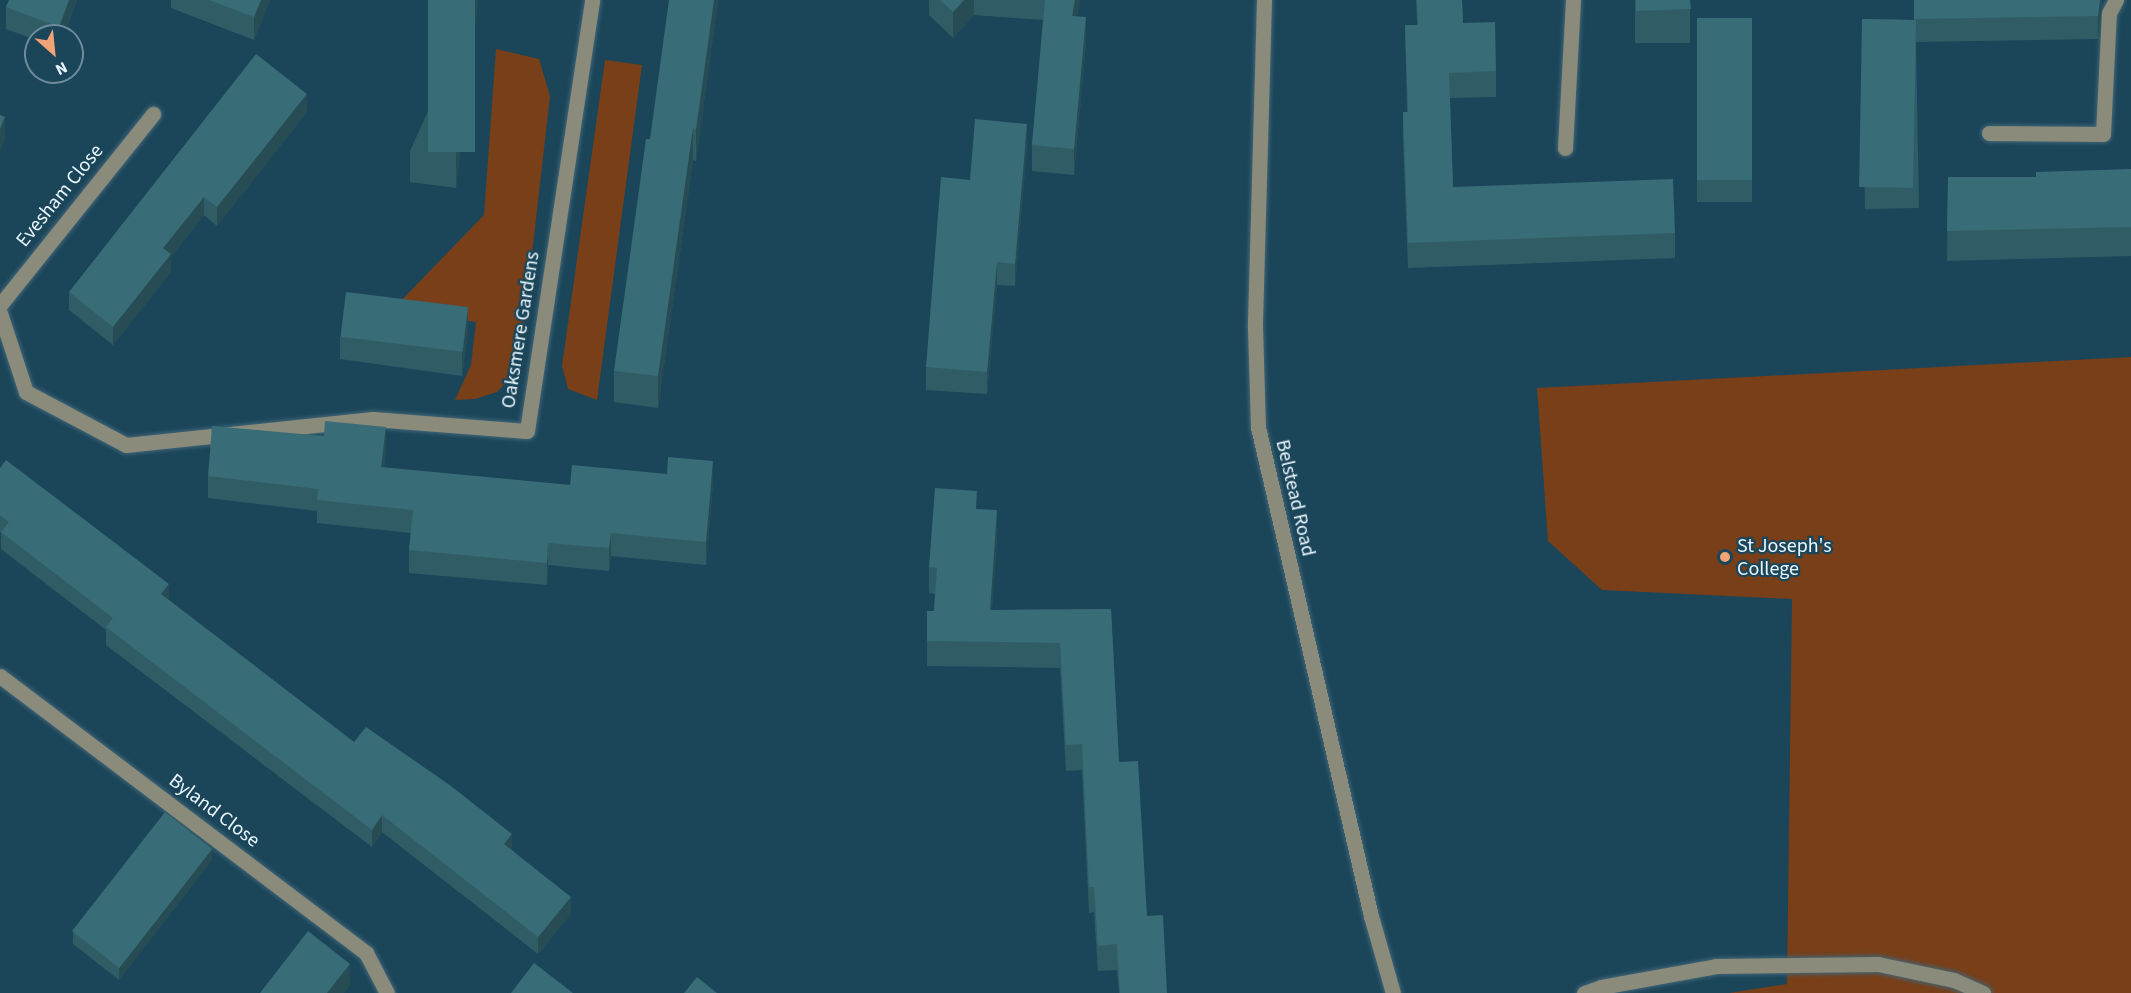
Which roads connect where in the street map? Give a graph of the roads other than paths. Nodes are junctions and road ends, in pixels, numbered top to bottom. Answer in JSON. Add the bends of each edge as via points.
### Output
{"nodes":[{"id":1,"x":592,"y":0,"type":"edge"},
{"id":2,"x":1264,"y":0,"type":"edge"},
{"id":3,"x":1573,"y":0,"type":"edge"},
{"id":4,"x":2116,"y":0,"type":"edge"},
{"id":5,"x":153,"y":114,"type":"dead end"},
{"id":6,"x":1989,"y":133,"type":"dead end"},
{"id":7,"x":1565,"y":148,"type":"dead end"},
{"id":8,"x":0,"y":304,"type":"edge"},
{"id":9,"x":0,"y":314,"type":"edge"},
{"id":10,"x":0,"y":676,"type":"edge"},
{"id":11,"x":387,"y":993,"type":"edge"},
{"id":12,"x":1393,"y":993,"type":"edge"},
{"id":13,"x":1584,"y":993,"type":"edge"},
{"id":14,"x":1983,"y":993,"type":"edge"}],
"edges":[{"from":1,"to":9,"type":"street","name":"Oaksmere Gardens","via":[[527,430],[373,419],[126,445],[26,392]]},
{"from":2,"to":12,"type":"street","name":"Belstead Road","via":[[1255,327],[1258,427],[1371,916]]},
{"from":3,"to":7,"type":"street"},
{"from":4,"to":6,"type":"street","via":[[2109,13],[2103,134]]},
{"from":5,"to":8,"type":"street","name":"Evesham Close"},
{"from":10,"to":11,"type":"street","name":"Byland Close","via":[[366,953]]},
{"from":13,"to":14,"type":"street","via":[[1716,966],[1878,964],[1954,980]]}]}
